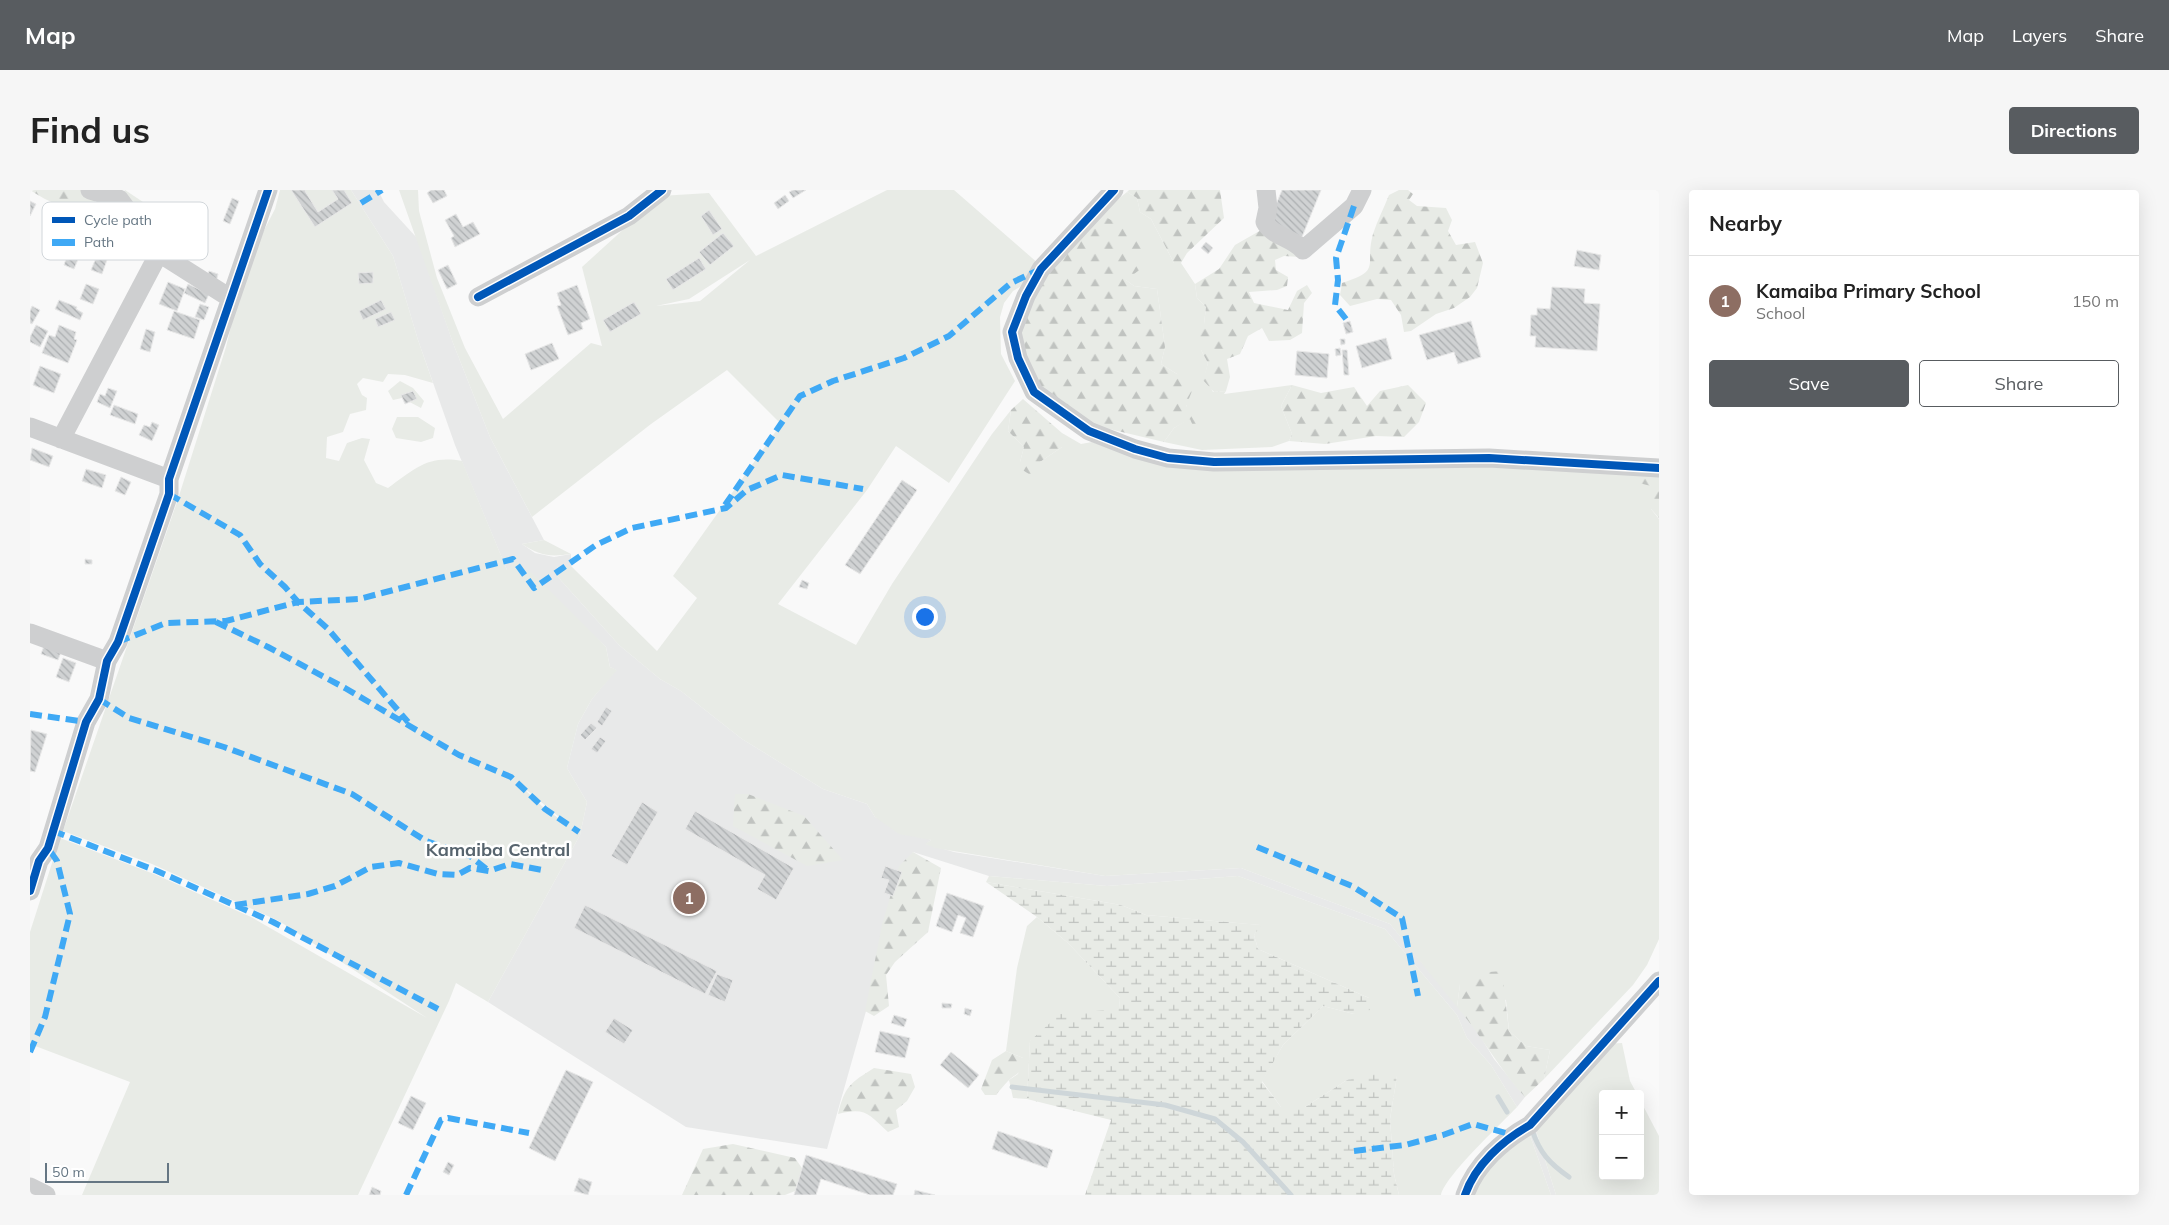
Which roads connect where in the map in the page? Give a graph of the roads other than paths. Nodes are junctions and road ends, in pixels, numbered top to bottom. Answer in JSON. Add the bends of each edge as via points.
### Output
{"nodes":[{"id":1,"x":90,"y":190,"type":"edge"},
{"id":2,"x":268,"y":190,"type":"edge"},
{"id":3,"x":662,"y":190,"type":"edge"},
{"id":4,"x":1114,"y":190,"type":"edge"},
{"id":5,"x":1266,"y":190,"type":"edge"},
{"id":6,"x":1362,"y":190,"type":"edge"},
{"id":7,"x":122,"y":195,"type":"edge"},
{"id":8,"x":155,"y":260,"type":"edge"},
{"id":9,"x":170,"y":260,"type":"edge"},
{"id":10,"x":478,"y":297,"type":"dead end"},
{"id":11,"x":230,"y":298,"type":"junction"},
{"id":12,"x":30,"y":427,"type":"edge"},
{"id":13,"x":61,"y":439,"type":"junction"},
{"id":14,"x":1659,"y":468,"type":"edge"},
{"id":15,"x":169,"y":478,"type":"junction"},
{"id":16,"x":30,"y":633,"type":"edge"},
{"id":17,"x":107,"y":661,"type":"junction"},
{"id":18,"x":34,"y":858,"type":"edge"},
{"id":19,"x":30,"y":891,"type":"edge"},
{"id":20,"x":1659,"y":981,"type":"edge"},
{"id":21,"x":30,"y":1187,"type":"edge"},
{"id":22,"x":46,"y":1195,"type":"edge"},
{"id":23,"x":1465,"y":1195,"type":"edge"}],
"edges":[{"from":1,"to":7,"type":"street"},
{"from":2,"to":11,"type":"street"},
{"from":3,"to":10,"type":"street","via":[[628,216]]},
{"from":4,"to":14,"type":"street","via":[[1041,269],[1012,332],[1018,358],[1034,392],[1089,431],[1168,458],[1214,462],[1489,458]]},
{"from":5,"to":6,"type":"street","via":[[1268,208],[1264,222],[1303,250],[1354,206]]},
{"from":8,"to":13,"type":"street"},
{"from":9,"to":11,"type":"street"},
{"from":11,"to":15,"type":"street"},
{"from":12,"to":13,"type":"street"},
{"from":13,"to":15,"type":"street"},
{"from":15,"to":17,"type":"street","via":[[166,503],[118,642]]},
{"from":16,"to":17,"type":"street"},
{"from":17,"to":18,"type":"street","via":[[99,699],[86,722],[48,848]]},
{"from":18,"to":19,"type":"street"},
{"from":20,"to":23,"type":"street","via":[[1530,1125],[1513,1135],[1485,1162]]},
{"from":21,"to":22,"type":"street"}]}
